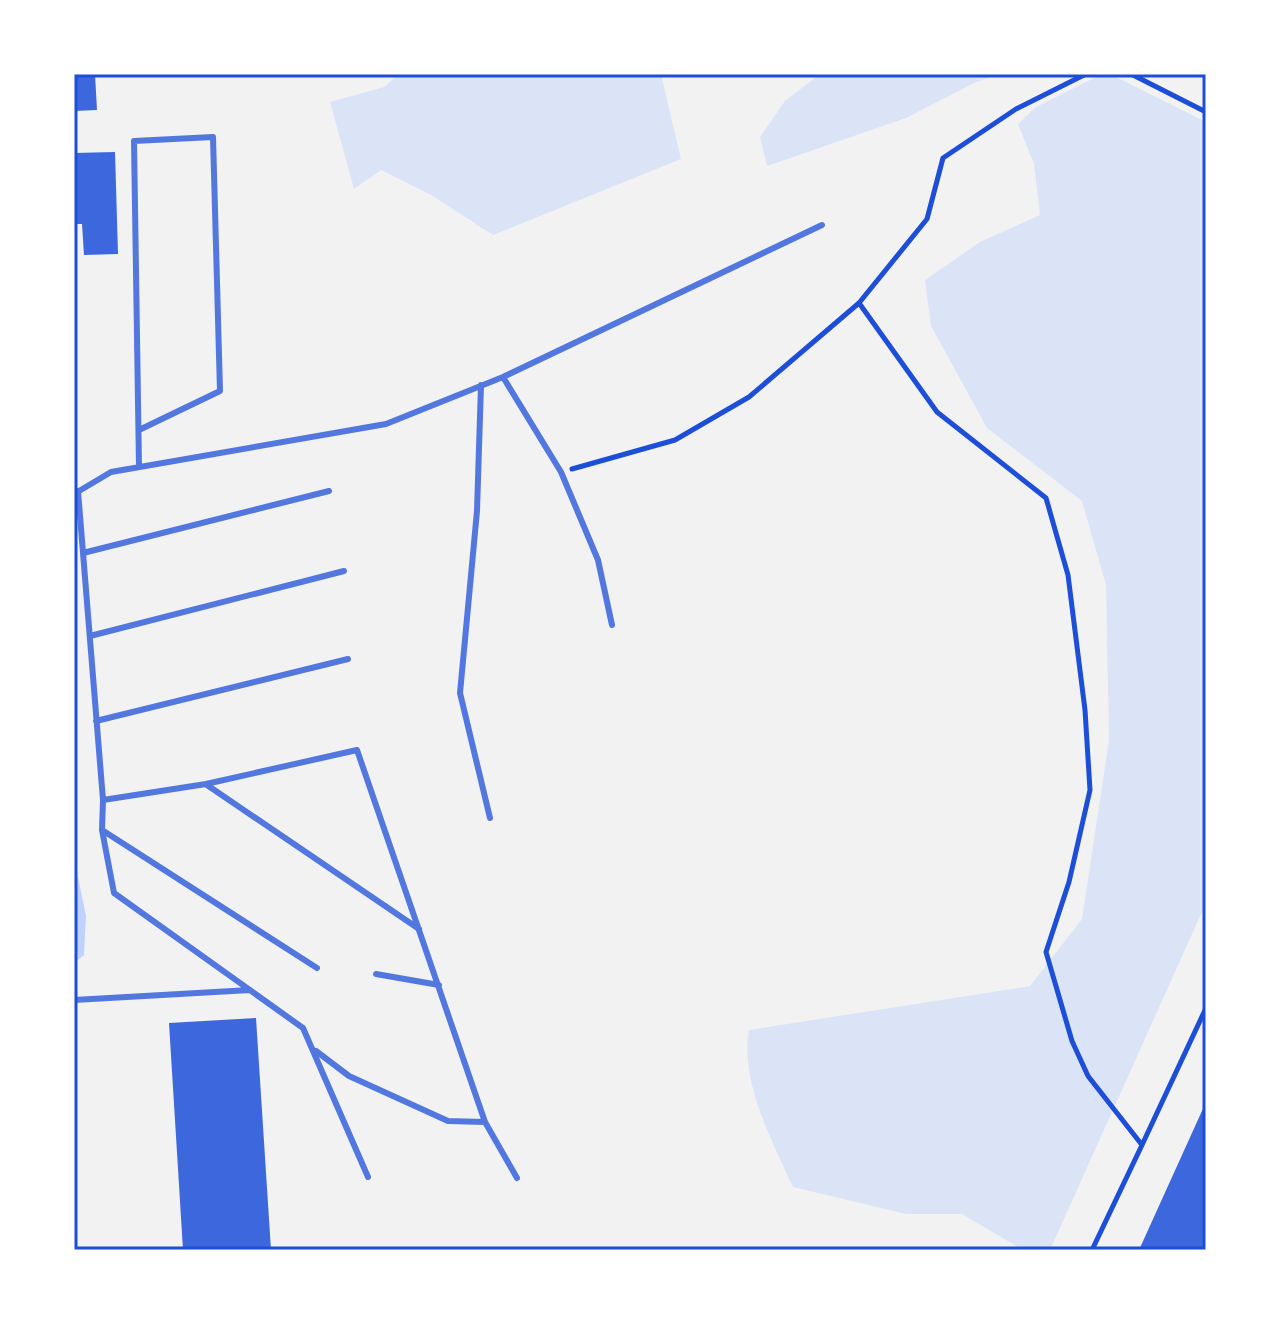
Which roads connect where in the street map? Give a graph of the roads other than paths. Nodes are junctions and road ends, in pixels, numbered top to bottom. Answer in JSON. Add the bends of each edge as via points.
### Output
{"nodes":[{"id":1,"x":822,"y":225,"type":"dead end"},
{"id":2,"x":503,"y":377,"type":"junction"},
{"id":3,"x":481,"y":385,"type":"junction"},
{"id":4,"x":139,"y":430,"type":"junction"},
{"id":5,"x":139,"y":467,"type":"junction"},
{"id":6,"x":329,"y":491,"type":"dead end"},
{"id":7,"x":76,"y":492,"type":"edge"},
{"id":8,"x":83,"y":553,"type":"junction"},
{"id":9,"x":344,"y":571,"type":"dead end"},
{"id":10,"x":612,"y":625,"type":"dead end"},
{"id":11,"x":90,"y":636,"type":"junction"},
{"id":12,"x":348,"y":659,"type":"dead end"},
{"id":13,"x":96,"y":721,"type":"junction"},
{"id":14,"x":206,"y":784,"type":"junction"},
{"id":15,"x":103,"y":800,"type":"junction"},
{"id":16,"x":490,"y":818,"type":"dead end"},
{"id":17,"x":102,"y":830,"type":"junction"},
{"id":18,"x":419,"y":929,"type":"junction"},
{"id":19,"x":317,"y":968,"type":"dead end"},
{"id":20,"x":376,"y":974,"type":"dead end"},
{"id":21,"x":439,"y":985,"type":"junction"},
{"id":22,"x":250,"y":990,"type":"junction"},
{"id":23,"x":74,"y":1000,"type":"edge"},
{"id":24,"x":313,"y":1049,"type":"junction"},
{"id":25,"x":485,"y":1122,"type":"junction"},
{"id":26,"x":368,"y":1177,"type":"dead end"},
{"id":27,"x":517,"y":1178,"type":"dead end"}],
"edges":[{"from":1,"to":2,"type":"lane"},
{"from":2,"to":3,"type":"lane"},
{"from":2,"to":10,"type":"lane","via":[[561,472],[598,560]]},
{"from":3,"to":5,"type":"lane","via":[[386,424]]},
{"from":3,"to":16,"type":"lane","via":[[477,511],[460,693]]},
{"from":4,"to":4,"type":"lane","via":[[134,141],[213,137],[220,391]]},
{"from":4,"to":5,"type":"lane"},
{"from":5,"to":7,"type":"lane","via":[[111,472]]},
{"from":6,"to":8,"type":"lane"},
{"from":7,"to":8,"type":"lane"},
{"from":8,"to":11,"type":"lane"},
{"from":9,"to":11,"type":"lane"},
{"from":11,"to":13,"type":"lane"},
{"from":12,"to":13,"type":"lane"},
{"from":13,"to":15,"type":"lane"},
{"from":14,"to":15,"type":"lane"},
{"from":14,"to":18,"type":"lane"},
{"from":14,"to":18,"type":"lane","via":[[357,750]]},
{"from":15,"to":17,"type":"lane"},
{"from":17,"to":19,"type":"lane"},
{"from":17,"to":22,"type":"lane","via":[[114,893]]},
{"from":18,"to":21,"type":"lane"},
{"from":20,"to":21,"type":"lane"},
{"from":21,"to":25,"type":"lane"},
{"from":22,"to":23,"type":"lane"},
{"from":22,"to":24,"type":"lane","via":[[303,1028]]},
{"from":24,"to":25,"type":"lane","via":[[349,1076],[448,1121]]},
{"from":24,"to":26,"type":"lane"},
{"from":25,"to":27,"type":"lane"}]}
